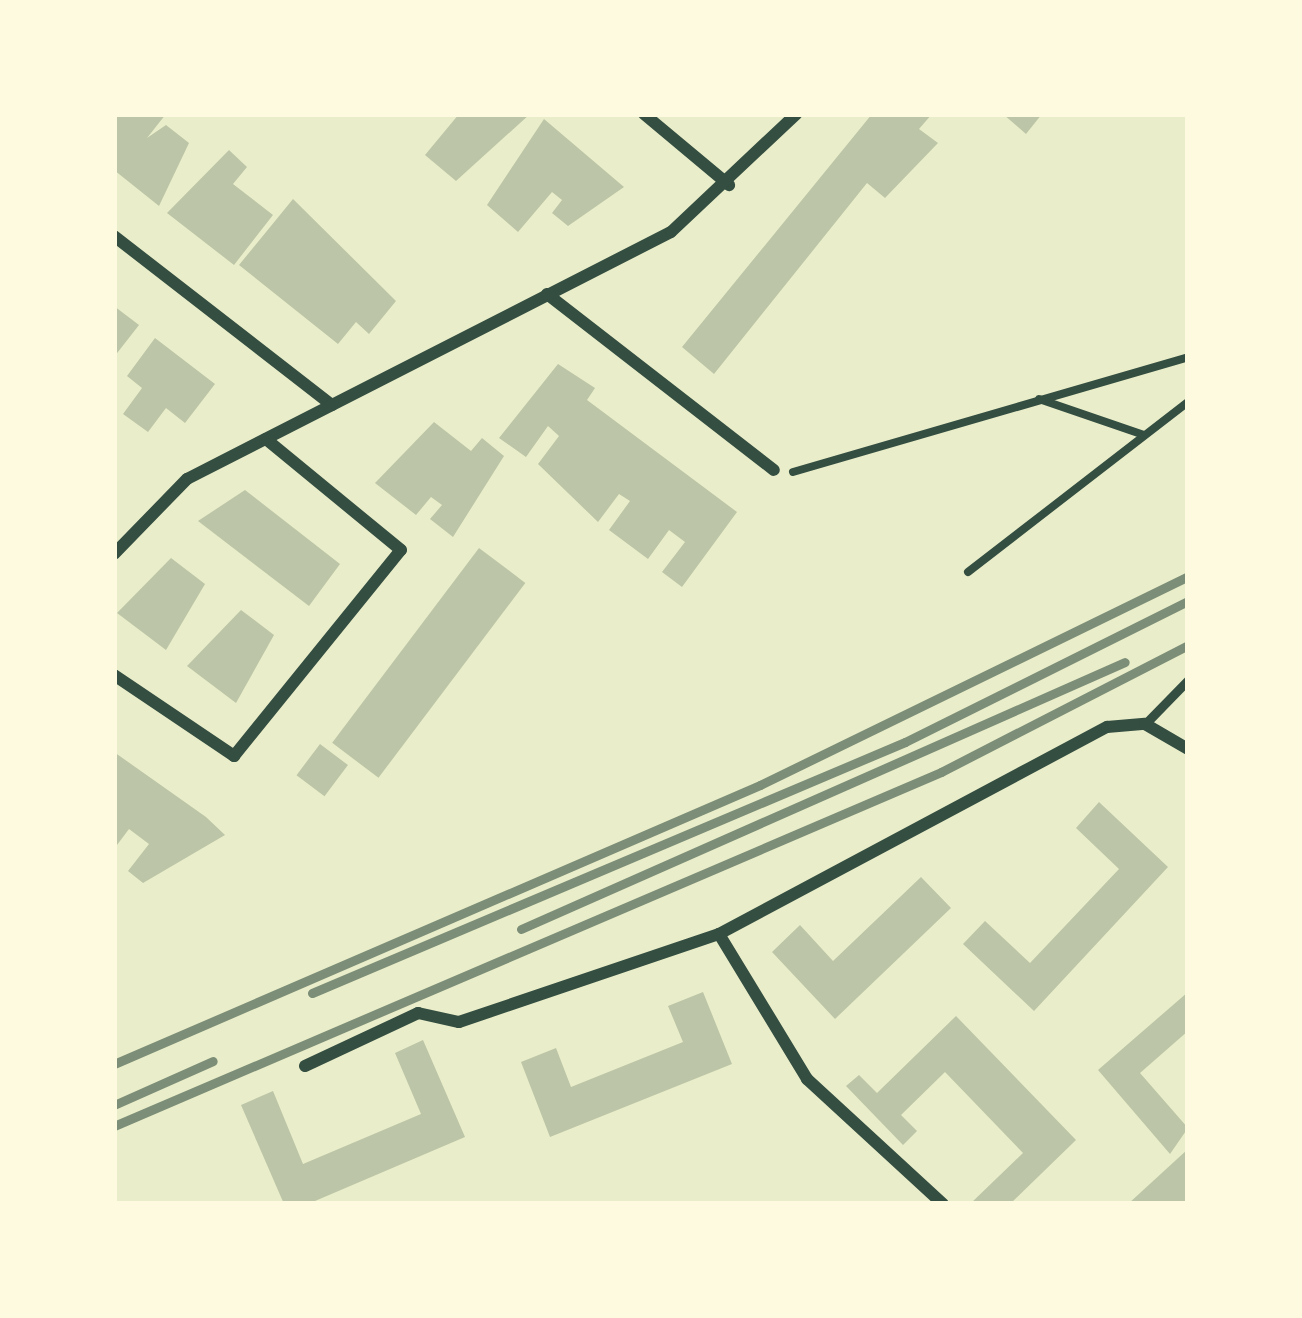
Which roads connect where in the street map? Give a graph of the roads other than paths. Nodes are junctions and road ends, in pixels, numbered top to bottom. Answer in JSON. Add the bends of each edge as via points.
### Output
{"nodes":[{"id":1,"x":644,"y":114,"type":"edge"},
{"id":2,"x":796,"y":114,"type":"edge"},
{"id":3,"x":729,"y":185,"type":"junction"},
{"id":4,"x":114,"y":236,"type":"edge"},
{"id":5,"x":547,"y":294,"type":"junction"},
{"id":6,"x":332,"y":405,"type":"junction"},
{"id":7,"x":266,"y":439,"type":"junction"},
{"id":8,"x":774,"y":470,"type":"road end"},
{"id":9,"x":114,"y":554,"type":"edge"},
{"id":10,"x":114,"y":675,"type":"edge"},
{"id":11,"x":1188,"y":680,"type":"edge"},
{"id":12,"x":1145,"y":724,"type":"junction"},
{"id":13,"x":1188,"y":749,"type":"edge"},
{"id":14,"x":718,"y":934,"type":"junction"},
{"id":15,"x":305,"y":1066,"type":"dead end"},
{"id":16,"x":943,"y":1204,"type":"edge"}],
"edges":[{"from":1,"to":3,"type":"street"},
{"from":2,"to":3,"type":"street"},
{"from":3,"to":5,"type":"street","via":[[671,232]]},
{"from":4,"to":6,"type":"street"},
{"from":5,"to":6,"type":"street"},
{"from":5,"to":8,"type":"street"},
{"from":6,"to":7,"type":"street"},
{"from":7,"to":9,"type":"street","via":[[156,500]]},
{"from":7,"to":10,"type":"street","via":[[401,550],[234,756]]},
{"from":11,"to":12,"type":"lane"},
{"from":12,"to":13,"type":"street"},
{"from":12,"to":14,"type":"street","via":[[1107,727]]},
{"from":14,"to":15,"type":"street","via":[[459,1022],[418,1013]]},
{"from":14,"to":16,"type":"street","via":[[807,1079]]}]}
